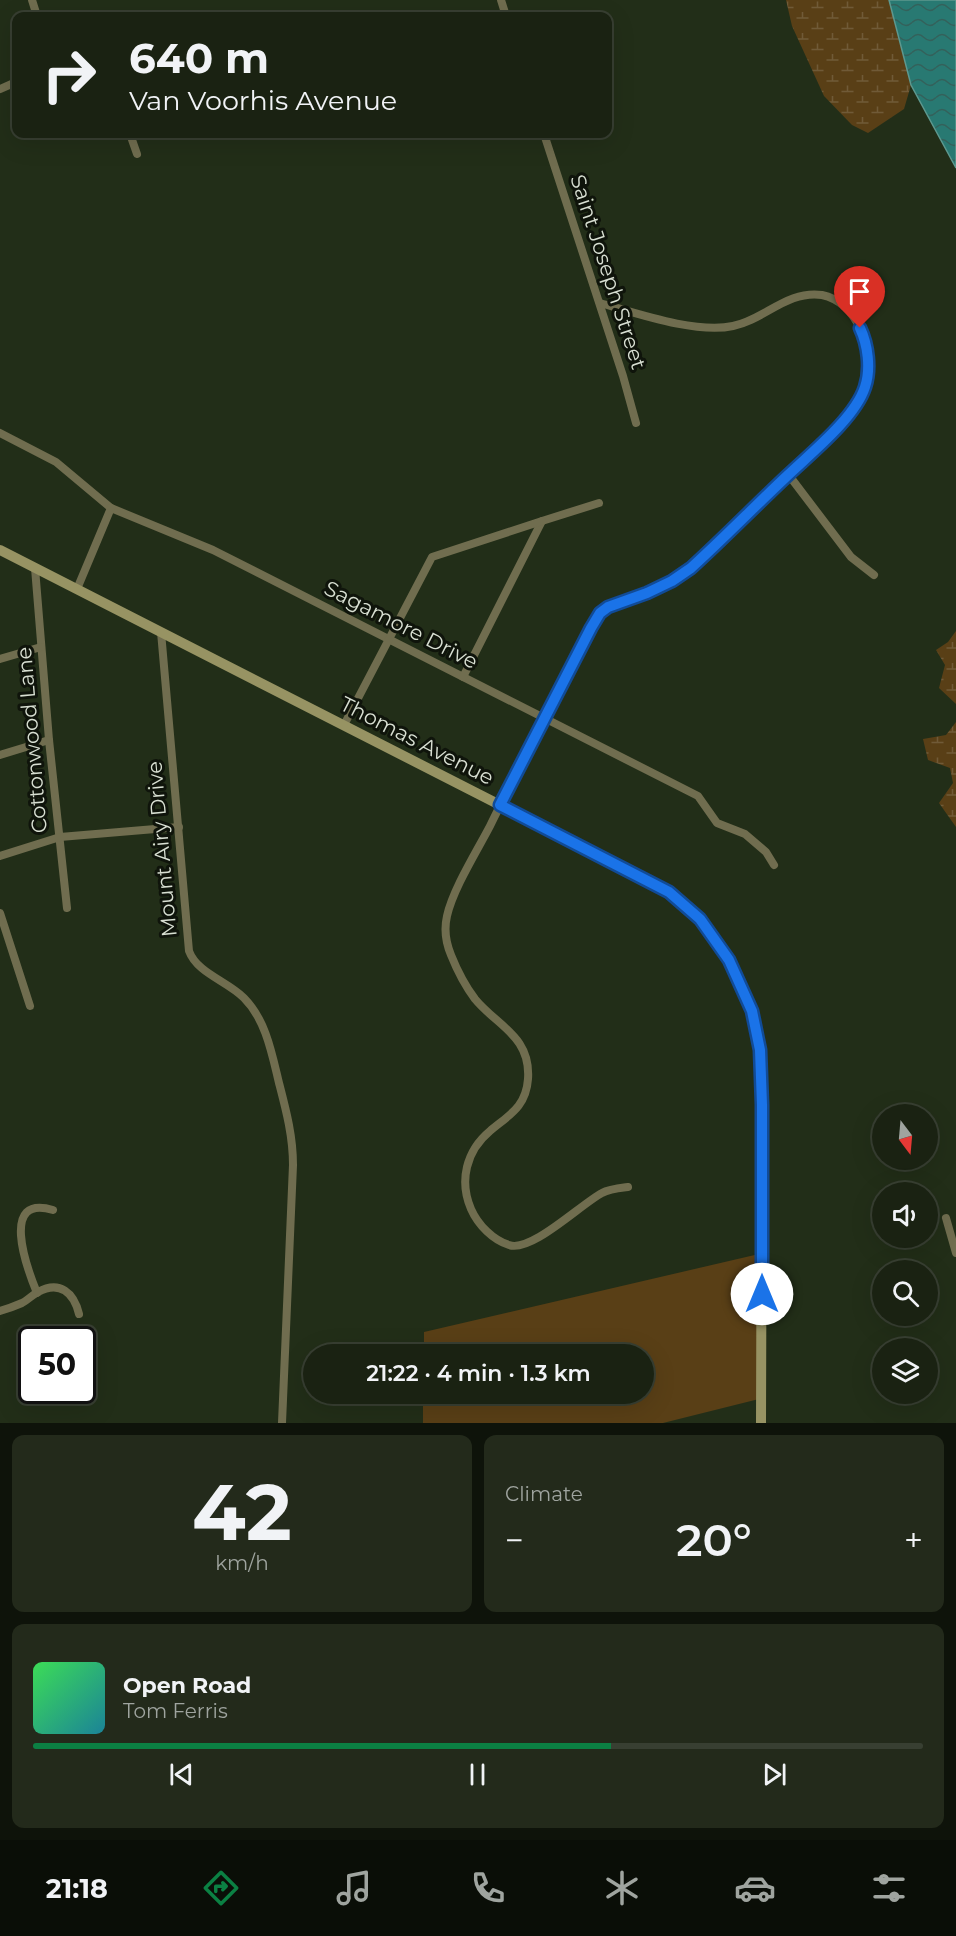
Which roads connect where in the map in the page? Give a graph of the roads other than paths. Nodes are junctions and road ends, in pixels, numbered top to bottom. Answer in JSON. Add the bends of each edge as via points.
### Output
{"nodes":[{"id":1,"x":131,"y":138,"type":"edge"},
{"id":2,"x":545,"y":138,"type":"edge"},
{"id":3,"x":137,"y":154,"type":"dead end"},
{"id":4,"x":600,"y":303,"type":"junction"},
{"id":5,"x":636,"y":423,"type":"dead end"},
{"id":6,"x":0,"y":433,"type":"edge"},
{"id":7,"x":788,"y":474,"type":"junction"},
{"id":8,"x":599,"y":503,"type":"dead end"},
{"id":9,"x":111,"y":508,"type":"junction"},
{"id":10,"x":542,"y":521,"type":"junction"},
{"id":11,"x":0,"y":550,"type":"edge"},
{"id":12,"x":35,"y":568,"type":"junction"},
{"id":13,"x":874,"y":575,"type":"dead end"},
{"id":14,"x":77,"y":589,"type":"junction"},
{"id":15,"x":161,"y":632,"type":"junction"},
{"id":16,"x":389,"y":639,"type":"junction"},
{"id":17,"x":41,"y":647,"type":"junction"},
{"id":18,"x":0,"y":659,"type":"edge"},
{"id":19,"x":463,"y":677,"type":"junction"},
{"id":20,"x":545,"y":718,"type":"junction"},
{"id":21,"x":344,"y":725,"type":"junction"},
{"id":22,"x":49,"y":740,"type":"junction"},
{"id":23,"x":0,"y":755,"type":"edge"},
{"id":24,"x":500,"y":805,"type":"junction"},
{"id":25,"x":179,"y":827,"type":"junction"},
{"id":26,"x":60,"y":837,"type":"junction"},
{"id":27,"x":0,"y":856,"type":"edge"},
{"id":28,"x":774,"y":865,"type":"dead end"},
{"id":29,"x":68,"y":908,"type":"dead end"},
{"id":30,"x":0,"y":914,"type":"edge"},
{"id":31,"x":30,"y":1006,"type":"dead end"},
{"id":32,"x":628,"y":1187,"type":"dead end"},
{"id":33,"x":53,"y":1210,"type":"dead end"},
{"id":34,"x":946,"y":1218,"type":"dead end"},
{"id":35,"x":956,"y":1252,"type":"edge"},
{"id":36,"x":38,"y":1293,"type":"junction"},
{"id":37,"x":0,"y":1311,"type":"edge"},
{"id":38,"x":79,"y":1314,"type":"dead end"},
{"id":39,"x":282,"y":1423,"type":"edge"},
{"id":40,"x":761,"y":1423,"type":"edge"}],
"edges":[{"from":1,"to":3,"type":"street"},
{"from":2,"to":4,"type":"street","name":"Saint Joseph Street"},
{"from":4,"to":5,"type":"street","name":"Saint Joseph Street"},
{"from":4,"to":7,"type":"street","via":[[681,324],[717,327],[743,324],[794,298],[821,295],[843,304],[863,334],[868,360],[866,386],[845,419]]},
{"from":6,"to":9,"type":"street","name":"Sagamore Drive","via":[[56,462]]},
{"from":7,"to":13,"type":"street","via":[[851,557]]},
{"from":7,"to":20,"type":"street","via":[[691,568],[672,581],[600,613]]},
{"from":8,"to":10,"type":"street"},
{"from":9,"to":14,"type":"street"},
{"from":9,"to":16,"type":"street","name":"Sagamore Drive","via":[[213,550]]},
{"from":10,"to":16,"type":"street","via":[[432,557]]},
{"from":10,"to":19,"type":"street"},
{"from":11,"to":12,"type":"main road","name":"Thomas Avenue"},
{"from":12,"to":14,"type":"main road","name":"Thomas Avenue"},
{"from":12,"to":17,"type":"street","name":"Cottonwood Lane"},
{"from":14,"to":15,"type":"main road","name":"Thomas Avenue"},
{"from":15,"to":21,"type":"main road","name":"Thomas Avenue"},
{"from":15,"to":25,"type":"street","name":"Mount Airy Drive"},
{"from":16,"to":19,"type":"street","name":"Sagamore Drive"},
{"from":16,"to":21,"type":"street"},
{"from":17,"to":18,"type":"street"},
{"from":17,"to":22,"type":"street","name":"Cottonwood Lane"},
{"from":19,"to":20,"type":"street","name":"Sagamore Drive"},
{"from":20,"to":24,"type":"street"},
{"from":20,"to":28,"type":"street","name":"Sagamore Drive","via":[[698,796],[717,823],[745,834],[766,852]]},
{"from":21,"to":24,"type":"main road","name":"Thomas Avenue"},
{"from":22,"to":23,"type":"street"},
{"from":22,"to":26,"type":"street","name":"Cottonwood Lane"},
{"from":24,"to":32,"type":"street","via":[[451,902],[446,936],[451,956],[473,996],[520,1044],[528,1080],[515,1112],[482,1139],[470,1158],[465,1178],[470,1206],[479,1223],[494,1237],[508,1245],[521,1246],[537,1239],[603,1191]]},
{"from":24,"to":40,"type":"main road","name":"Thomas Avenue","via":[[669,892],[700,919],[729,960],[743,989],[752,1011],[762,1072]]},
{"from":25,"to":26,"type":"street"},
{"from":25,"to":39,"type":"street","name":"Mount Airy Drive","via":[[191,956],[255,1011],[270,1046],[290,1125],[293,1165]]},
{"from":26,"to":27,"type":"street"},
{"from":26,"to":29,"type":"street","name":"Cottonwood Lane"},
{"from":30,"to":31,"type":"street"},
{"from":33,"to":36,"type":"street","via":[[30,1209],[17,1221],[24,1263]]},
{"from":34,"to":35,"type":"street"},
{"from":36,"to":37,"type":"street"},
{"from":36,"to":38,"type":"street","via":[[53,1288],[64,1290],[73,1296]]}]}
